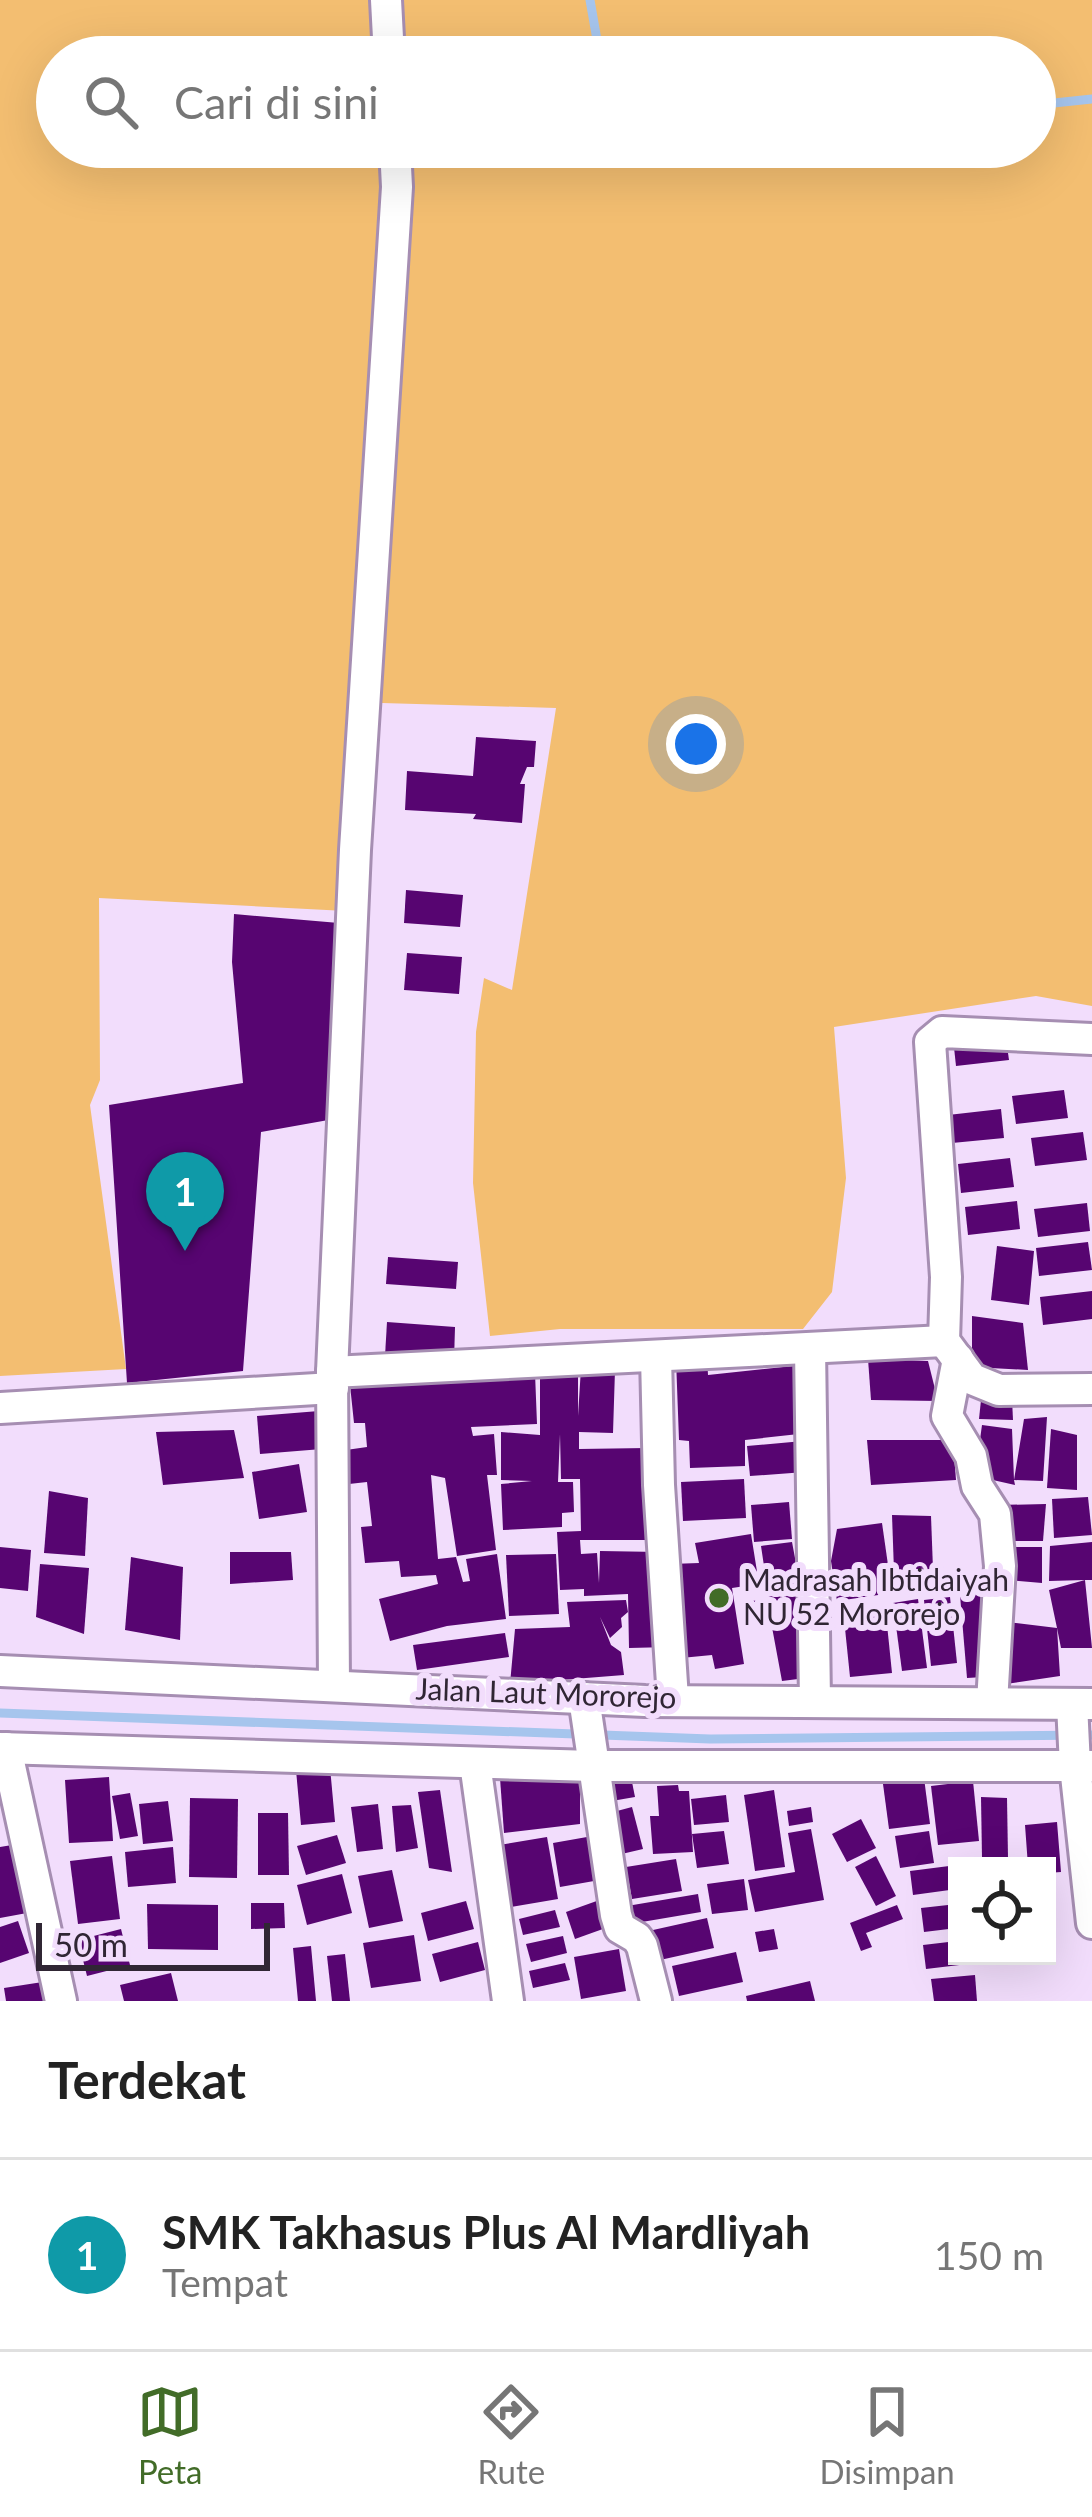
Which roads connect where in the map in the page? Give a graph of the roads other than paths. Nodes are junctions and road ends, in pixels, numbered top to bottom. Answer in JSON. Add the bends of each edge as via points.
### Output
{"nodes":[{"id":1,"x":386,"y":0,"type":"edge"},
{"id":2,"x":388,"y":36,"type":"edge"},
{"id":3,"x":396,"y":168,"type":"edge"},
{"id":4,"x":1092,"y":1039,"type":"edge"},
{"id":5,"x":810,"y":1348,"type":"junction"},
{"id":6,"x":951,"y":1350,"type":"junction"},
{"id":7,"x":656,"y":1356,"type":"junction"},
{"id":8,"x":332,"y":1380,"type":"junction"},
{"id":9,"x":1092,"y":1389,"type":"edge"},
{"id":10,"x":0,"y":1408,"type":"edge"},
{"id":11,"x":0,"y":1671,"type":"edge"},
{"id":12,"x":334,"y":1684,"type":"junction"},
{"id":13,"x":584,"y":1698,"type":"junction"},
{"id":14,"x":673,"y":1700,"type":"junction"},
{"id":15,"x":814,"y":1701,"type":"junction"},
{"id":16,"x":992,"y":1702,"type":"junction"},
{"id":17,"x":1082,"y":1704,"type":"edge"},
{"id":18,"x":3,"y":1748,"type":"edge"},
{"id":19,"x":475,"y":1763,"type":"junction"},
{"id":20,"x":593,"y":1766,"type":"junction"},
{"id":21,"x":1083,"y":1766,"type":"edge"},
{"id":22,"x":1092,"y":1923,"type":"edge"},
{"id":23,"x":61,"y":2001,"type":"edge"},
{"id":24,"x":508,"y":2001,"type":"edge"},
{"id":25,"x":656,"y":2001,"type":"edge"}],
"edges":[{"from":1,"to":2,"type":"street"},
{"from":3,"to":8,"type":"street"},
{"from":4,"to":6,"type":"street","via":[[942,1032],[932,1038]]},
{"from":5,"to":6,"type":"street"},
{"from":5,"to":7,"type":"street"},
{"from":5,"to":15,"type":"street"},
{"from":6,"to":9,"type":"street","via":[[972,1379],[1000,1390]]},
{"from":6,"to":16,"type":"street","via":[[947,1416],[994,1514],[1000,1566]]},
{"from":7,"to":8,"type":"street"},
{"from":7,"to":14,"type":"street"},
{"from":8,"to":10,"type":"street"},
{"from":8,"to":12,"type":"street"},
{"from":11,"to":12,"type":"street","name":"Jalan Laut Mororejo"},
{"from":12,"to":13,"type":"street","name":"Jalan Laut Mororejo"},
{"from":13,"to":14,"type":"street","name":"Jalan Laut Mororejo"},
{"from":13,"to":20,"type":"street"},
{"from":14,"to":15,"type":"street","name":"Jalan Laut Mororejo"},
{"from":15,"to":16,"type":"street","name":"Jalan Laut Mororejo"},
{"from":16,"to":17,"type":"street","name":"Jalan Laut Mororejo"},
{"from":17,"to":21,"type":"street"},
{"from":18,"to":19,"type":"street"},
{"from":18,"to":23,"type":"street"},
{"from":19,"to":20,"type":"street"},
{"from":19,"to":24,"type":"street"},
{"from":20,"to":21,"type":"street"},
{"from":20,"to":25,"type":"street","via":[[616,1915],[642,1946]]},
{"from":21,"to":22,"type":"street"}]}
